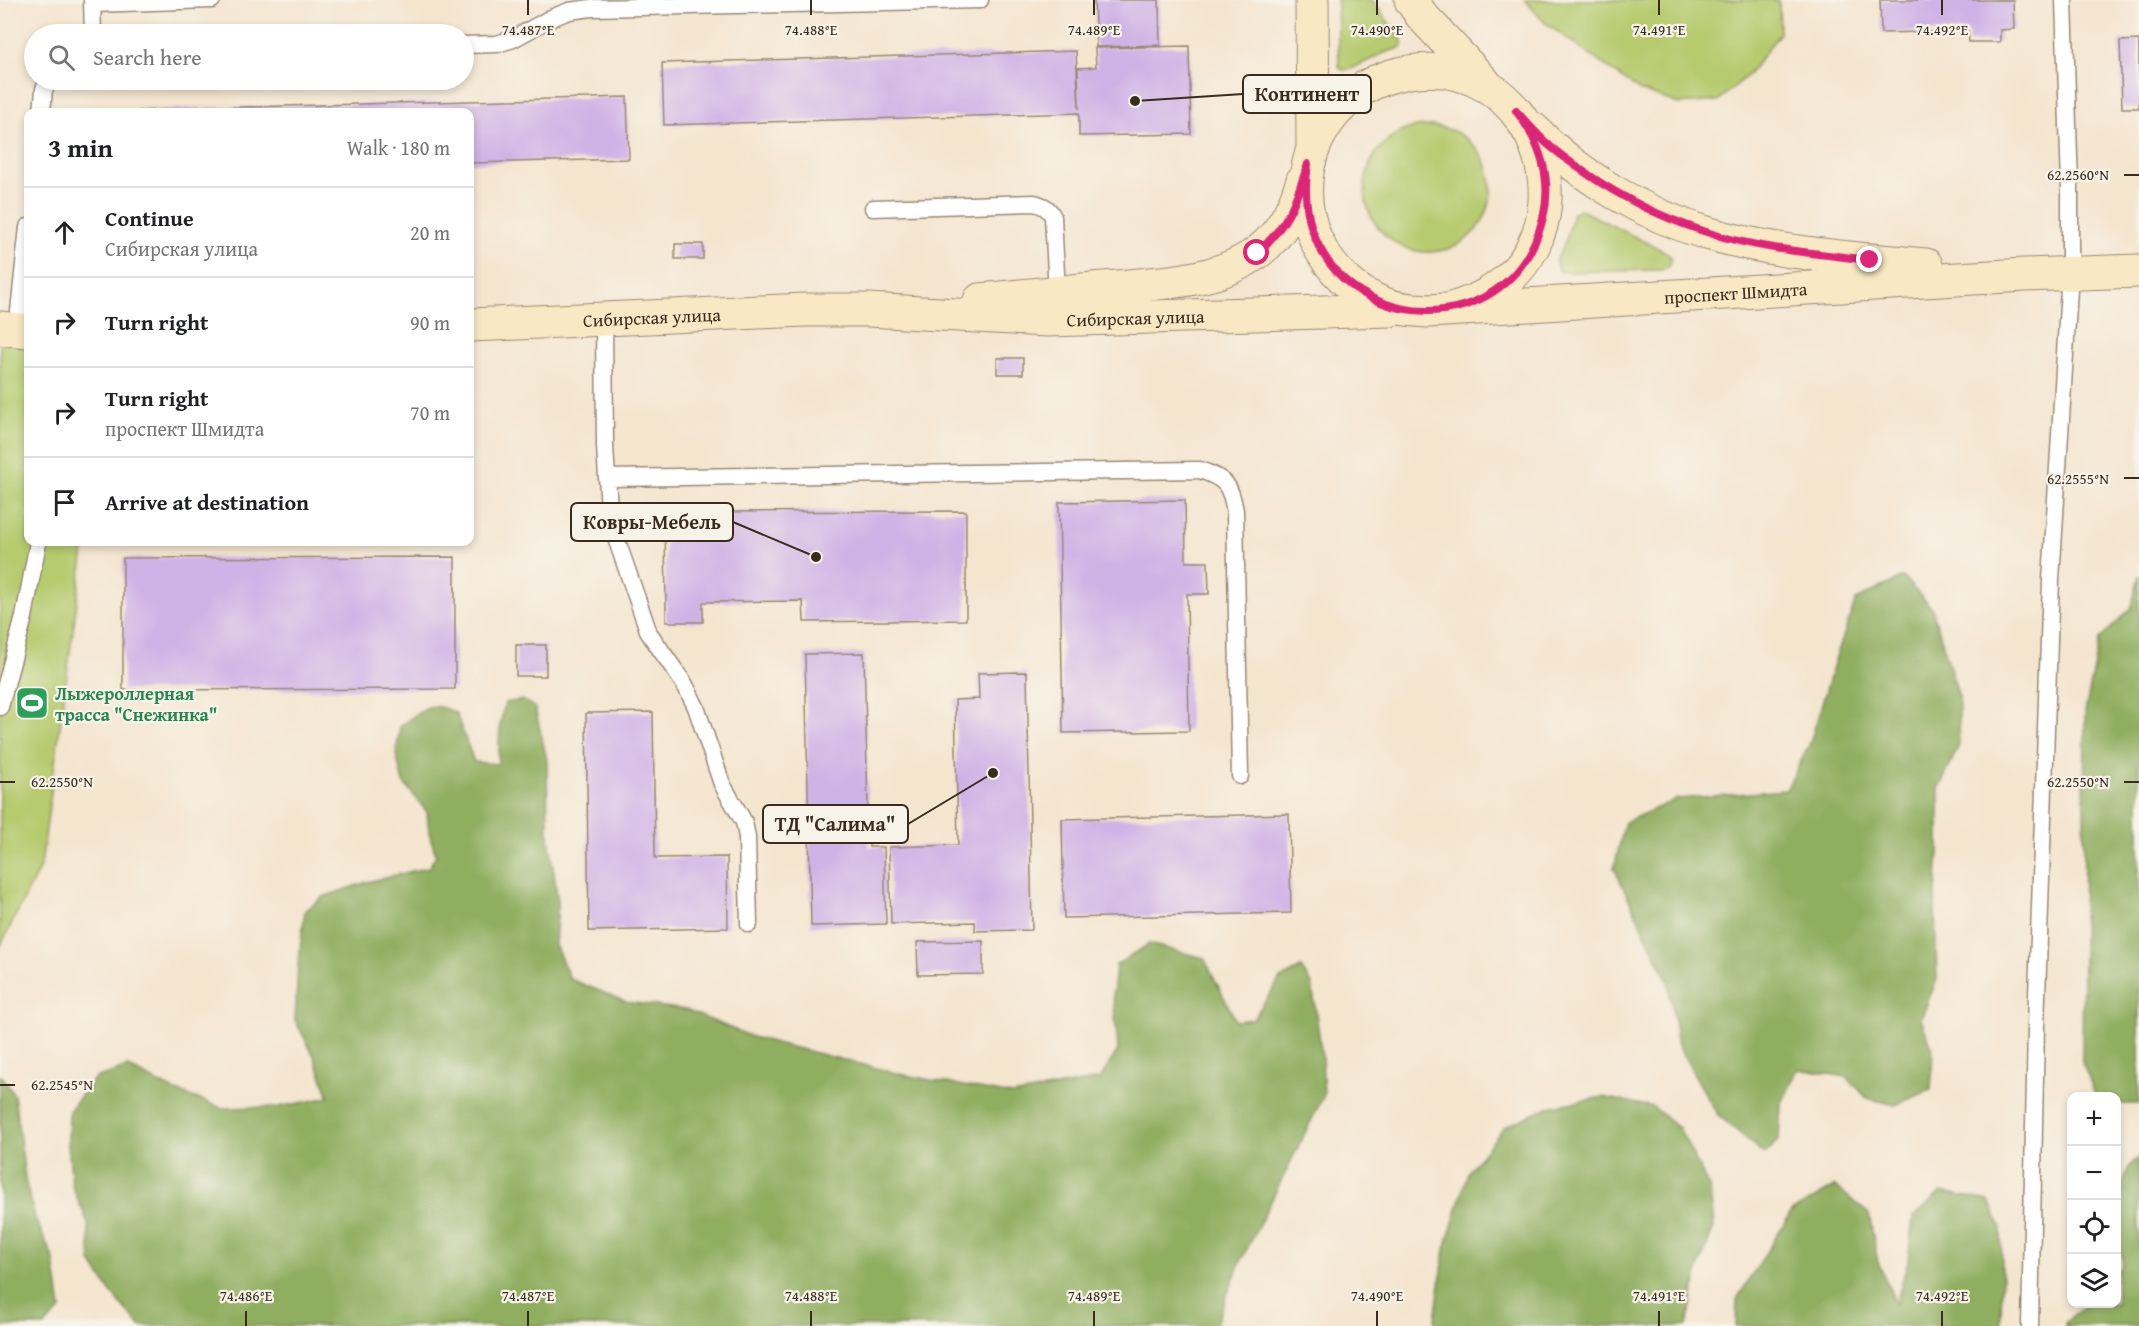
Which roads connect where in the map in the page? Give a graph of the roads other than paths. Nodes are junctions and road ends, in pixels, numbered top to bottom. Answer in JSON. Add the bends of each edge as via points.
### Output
{"nodes":[{"id":1,"x":212,"y":0,"type":"edge"},
{"id":2,"x":980,"y":0,"type":"edge"},
{"id":3,"x":1312,"y":0,"type":"edge"},
{"id":4,"x":1411,"y":0,"type":"edge"},
{"id":5,"x":2064,"y":0,"type":"edge"},
{"id":6,"x":92,"y":2,"type":"edge"},
{"id":7,"x":93,"y":24,"type":"edge"},
{"id":8,"x":474,"y":45,"type":"edge"},
{"id":9,"x":44,"y":90,"type":"edge"},
{"id":10,"x":1505,"y":102,"type":"junction"},
{"id":11,"x":42,"y":108,"type":"edge"},
{"id":12,"x":1311,"y":156,"type":"junction"},
{"id":13,"x":873,"y":208,"type":"dead end"},
{"id":14,"x":24,"y":259,"type":"edge"},
{"id":15,"x":2139,"y":271,"type":"edge"},
{"id":16,"x":2070,"y":273,"type":"junction"},
{"id":17,"x":2024,"y":275,"type":"junction"},
{"id":18,"x":1057,"y":292,"type":"junction"},
{"id":19,"x":1451,"y":309,"type":"junction"},
{"id":20,"x":868,"y":310,"type":"junction"},
{"id":21,"x":1404,"y":310,"type":"junction"},
{"id":22,"x":604,"y":318,"type":"junction"},
{"id":23,"x":474,"y":325,"type":"edge"},
{"id":24,"x":15,"y":330,"type":"edge"},
{"id":25,"x":607,"y":478,"type":"junction"},
{"id":26,"x":38,"y":546,"type":"edge"},
{"id":27,"x":0,"y":707,"type":"edge"},
{"id":28,"x":1240,"y":776,"type":"dead end"},
{"id":29,"x":749,"y":924,"type":"dead end"},
{"id":30,"x":2030,"y":1326,"type":"edge"}],
"edges":[{"from":1,"to":6,"type":"lane"},
{"from":2,"to":8,"type":"lane","via":[[591,8],[551,18],[513,39]]},
{"from":3,"to":12,"type":"street"},
{"from":4,"to":10,"type":"street","via":[[1437,33]]},
{"from":5,"to":16,"type":"lane"},
{"from":6,"to":7,"type":"lane"},
{"from":9,"to":11,"type":"lane"},
{"from":10,"to":12,"type":"street","via":[[1467,78],[1424,71],[1395,75],[1351,96],[1329,120]]},
{"from":10,"to":17,"type":"street","name":"проспект Шмидта","via":[[1582,172],[1624,198],[1710,234],[1773,248]]},
{"from":10,"to":19,"type":"street","via":[[1533,136],[1544,166],[1546,198],[1540,229],[1527,256],[1506,281],[1481,298]]},
{"from":12,"to":18,"type":"street","name":"Сибирская улица","via":[[1287,219],[1257,253],[1210,274]]},
{"from":12,"to":21,"type":"street","via":[[1305,196],[1307,212],[1325,258],[1359,292]]},
{"from":13,"to":18,"type":"lane","via":[[1043,205],[1053,217]]},
{"from":14,"to":24,"type":"lane"},
{"from":15,"to":16,"type":"street","name":"проспект Шмидта"},
{"from":16,"to":17,"type":"street","name":"проспект Шмидта"},
{"from":16,"to":30,"type":"lane","via":[[2050,591]]},
{"from":17,"to":19,"type":"street","name":"проспект Шмидта"},
{"from":18,"to":20,"type":"street","name":"Сибирская улица"},
{"from":19,"to":21,"type":"street","name":"проспект Шмидта"},
{"from":20,"to":21,"type":"street","name":"Сибирская улица","via":[[1047,320]]},
{"from":20,"to":22,"type":"street","name":"Сибирская улица"},
{"from":22,"to":23,"type":"street","name":"Сибирская улица"},
{"from":22,"to":25,"type":"lane"},
{"from":25,"to":28,"type":"lane","via":[[1200,470],[1218,476],[1231,491],[1235,511]]},
{"from":25,"to":29,"type":"lane","via":[[616,538],[649,633],[685,685],[722,783],[744,822]]},
{"from":26,"to":27,"type":"lane"}]}
